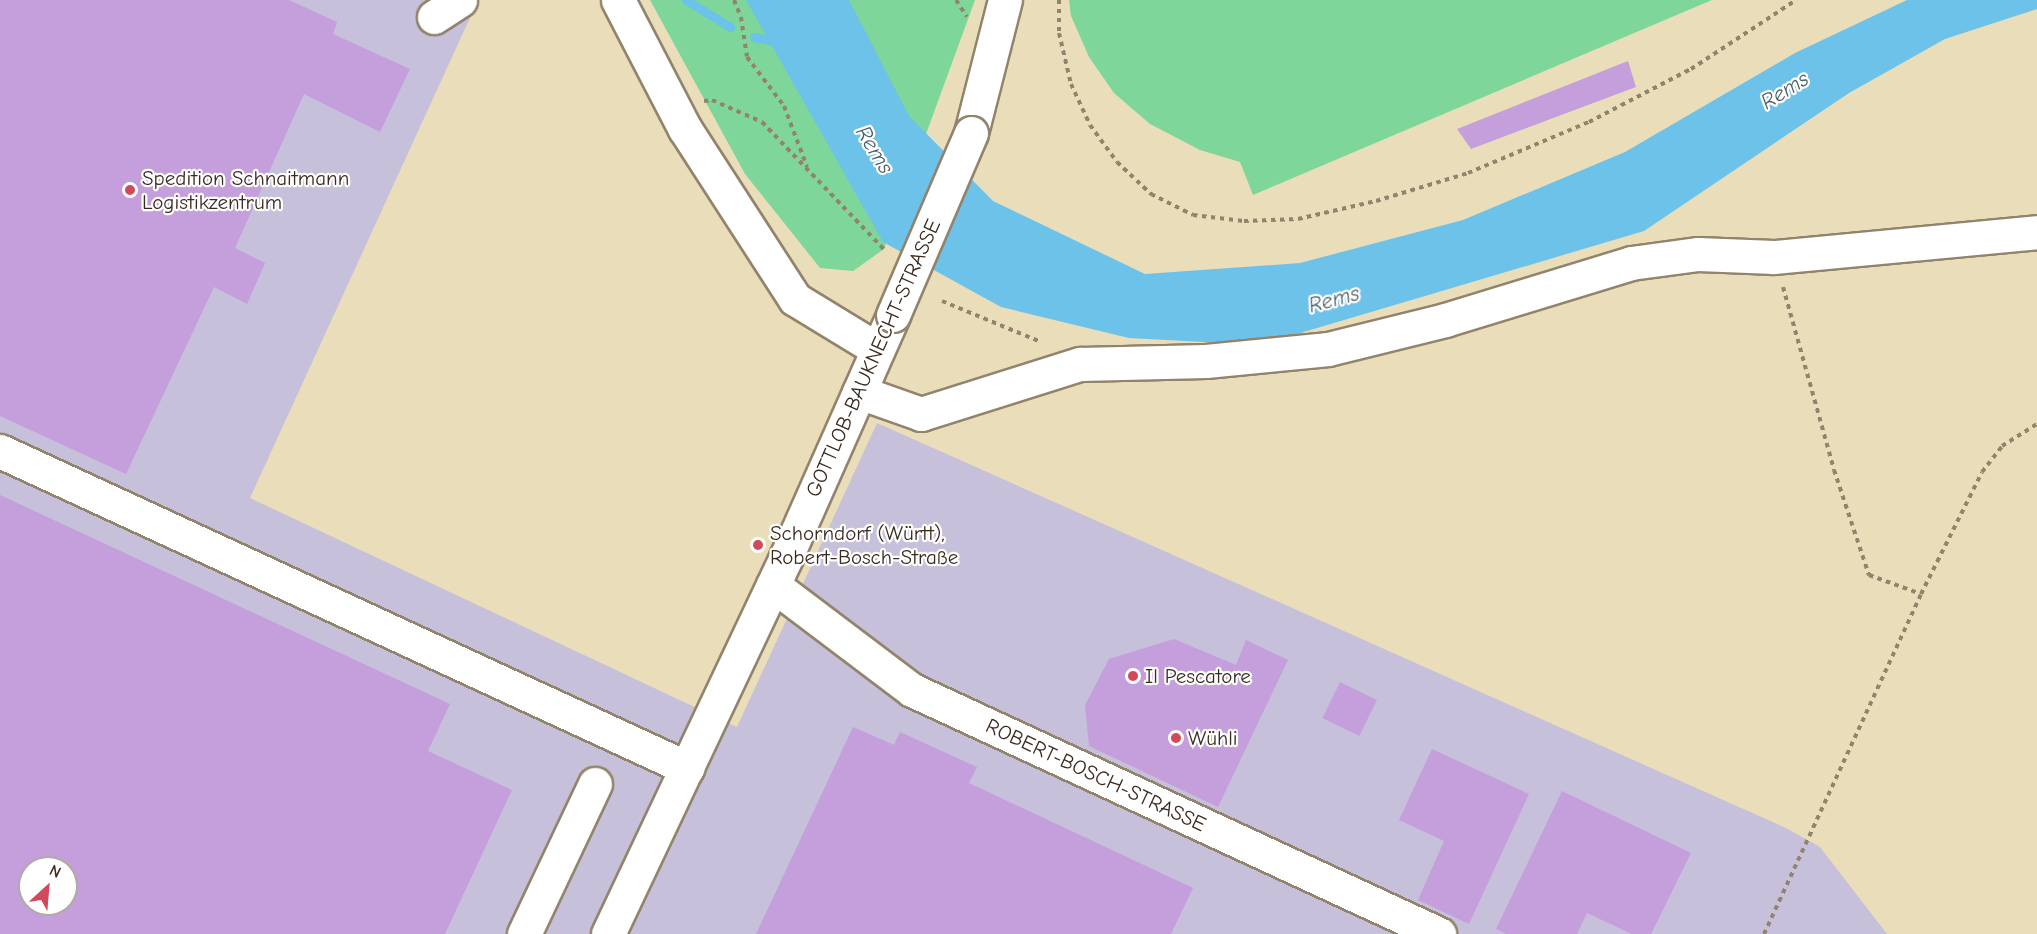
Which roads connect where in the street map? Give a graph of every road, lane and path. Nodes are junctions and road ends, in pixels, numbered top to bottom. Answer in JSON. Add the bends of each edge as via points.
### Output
{"nodes":[{"id":1,"x":618,"y":0,"type":"edge"},
{"id":2,"x":734,"y":0,"type":"edge"},
{"id":3,"x":1005,"y":0,"type":"edge"},
{"id":4,"x":1059,"y":0,"type":"edge"},
{"id":5,"x":1796,"y":0,"type":"edge"},
{"id":6,"x":673,"y":103,"type":"junction"},
{"id":7,"x":807,"y":169,"type":"junction"},
{"id":8,"x":2037,"y":232,"type":"edge"},
{"id":9,"x":884,"y":249,"type":"dead end"},
{"id":10,"x":1774,"y":257,"type":"junction"},
{"id":11,"x":942,"y":301,"type":"dead end"},
{"id":12,"x":877,"y":349,"type":"junction"},
{"id":13,"x":1080,"y":364,"type":"junction"},
{"id":14,"x":859,"y":392,"type":"junction"},
{"id":15,"x":2037,"y":424,"type":"edge"},
{"id":16,"x":0,"y":451,"type":"edge"},
{"id":17,"x":773,"y":585,"type":"junction"},
{"id":18,"x":1921,"y":594,"type":"junction"},
{"id":19,"x":687,"y":768,"type":"junction"},
{"id":20,"x":595,"y":784,"type":"dead end"},
{"id":21,"x":524,"y":934,"type":"edge"},
{"id":22,"x":608,"y":934,"type":"edge"},
{"id":23,"x":1438,"y":934,"type":"edge"},
{"id":24,"x":1764,"y":934,"type":"edge"}],
"edges":[{"from":1,"to":6,"type":"street"},
{"from":2,"to":7,"type":"path","via":[[741,16],[747,57],[784,106]]},
{"from":3,"to":12,"type":"street","name":"GOTTLOB-BAUKNECHT-STRASSE","bridge":true,"via":[[971,133]]},
{"from":4,"to":5,"type":"path","via":[[1059,33],[1071,84],[1090,125],[1117,162],[1151,194],[1193,214],[1244,221],[1298,219],[1468,173],[1619,106],[1691,69]]},
{"from":6,"to":7,"type":"path","via":[[712,100],[762,122]]},
{"from":6,"to":12,"type":"street","via":[[795,299]]},
{"from":7,"to":9,"type":"path"},
{"from":8,"to":10,"type":"street"},
{"from":10,"to":13,"type":"street","via":[[1698,254],[1631,263],[1445,320],[1328,349],[1206,361]]},
{"from":10,"to":18,"type":"path","via":[[1859,554],[1869,575]]},
{"from":11,"to":13,"type":"path","via":[[1064,351]]},
{"from":12,"to":14,"type":"street","name":"GOTTLOB-BAUKNECHT-STRASSE"},
{"from":13,"to":14,"type":"street","via":[[921,414]]},
{"from":14,"to":17,"type":"street","name":"GOTTLOB-BAUKNECHT-STRASSE"},
{"from":15,"to":18,"type":"path","via":[[2002,446],[1982,472]]},
{"from":16,"to":19,"type":"street"},
{"from":17,"to":19,"type":"street","name":"GOTTLOB-BAUKNECHT-STRASSE"},
{"from":17,"to":23,"type":"street","name":"ROBERT-BOSCH-STRASSE","via":[[912,690]]},
{"from":18,"to":24,"type":"path"},
{"from":19,"to":22,"type":"street","name":"GOTTLOB-BAUKNECHT-STRASSE"},
{"from":20,"to":21,"type":"street"}]}
